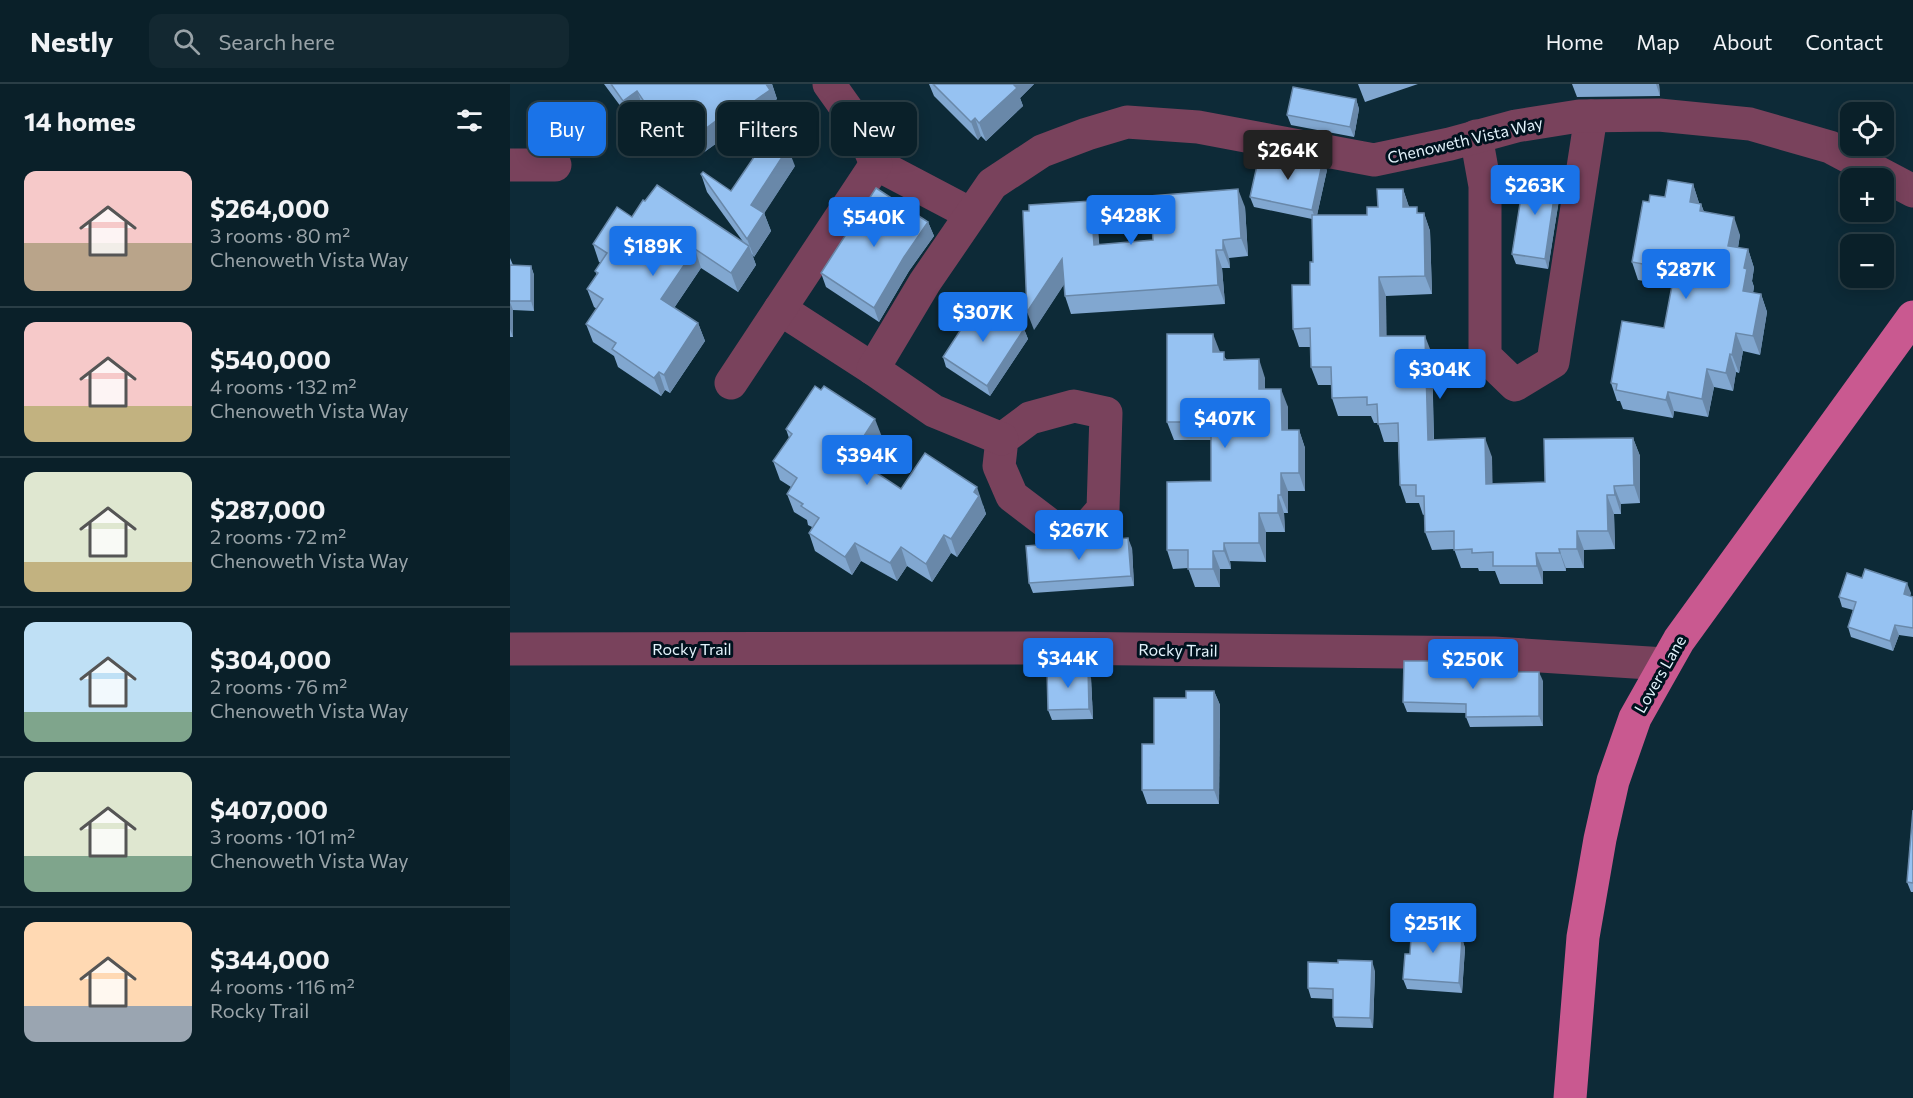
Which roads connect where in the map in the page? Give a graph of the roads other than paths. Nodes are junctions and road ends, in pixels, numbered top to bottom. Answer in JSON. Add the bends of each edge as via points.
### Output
{"nodes":[{"id":1,"x":829,"y":84,"type":"edge"},
{"id":2,"x":1592,"y":116,"type":"junction"},
{"id":3,"x":1476,"y":136,"type":"junction"},
{"id":4,"x":876,"y":164,"type":"junction"},
{"id":5,"x":510,"y":165,"type":"edge"},
{"id":6,"x":555,"y":165,"type":"dead end"},
{"id":7,"x":1913,"y":191,"type":"edge"},
{"id":8,"x":971,"y":214,"type":"junction"},
{"id":9,"x":780,"y":309,"type":"junction"},
{"id":10,"x":1913,"y":317,"type":"edge"},
{"id":11,"x":873,"y":369,"type":"junction"},
{"id":12,"x":731,"y":383,"type":"dead end"},
{"id":13,"x":1002,"y":440,"type":"dead end"},
{"id":14,"x":510,"y":649,"type":"edge"},
{"id":15,"x":1665,"y":664,"type":"junction"},
{"id":16,"x":1570,"y":1098,"type":"edge"}],
"edges":[{"from":1,"to":4,"type":"street","via":[[861,129]]},
{"from":2,"to":3,"type":"street","name":"Chenoweth Vista Way","via":[[1516,126]]},
{"from":2,"to":3,"type":"street","via":[[1553,362],[1515,385],[1485,356],[1485,186]]},
{"from":2,"to":7,"type":"street","name":"Chenoweth Vista Way","via":[[1659,116],[1750,124],[1830,147]]},
{"from":3,"to":8,"type":"street","name":"Chenoweth Vista Way","via":[[1374,160],[1197,127],[1127,122],[1042,151],[992,184]]},
{"from":4,"to":8,"type":"street"},
{"from":4,"to":9,"type":"street"},
{"from":5,"to":6,"type":"street"},
{"from":8,"to":11,"type":"street","name":"Chenoweth Vista Way"},
{"from":9,"to":11,"type":"street"},
{"from":9,"to":12,"type":"street"},
{"from":10,"to":15,"type":"main road","name":"Lovers Lane"},
{"from":11,"to":13,"type":"street","via":[[934,411]]},
{"from":14,"to":15,"type":"street","name":"Rocky Trail","via":[[1047,648],[1471,653]]},
{"from":15,"to":16,"type":"main road","name":"Lovers Lane","via":[[1635,718],[1613,781],[1600,839],[1584,937]]}]}
